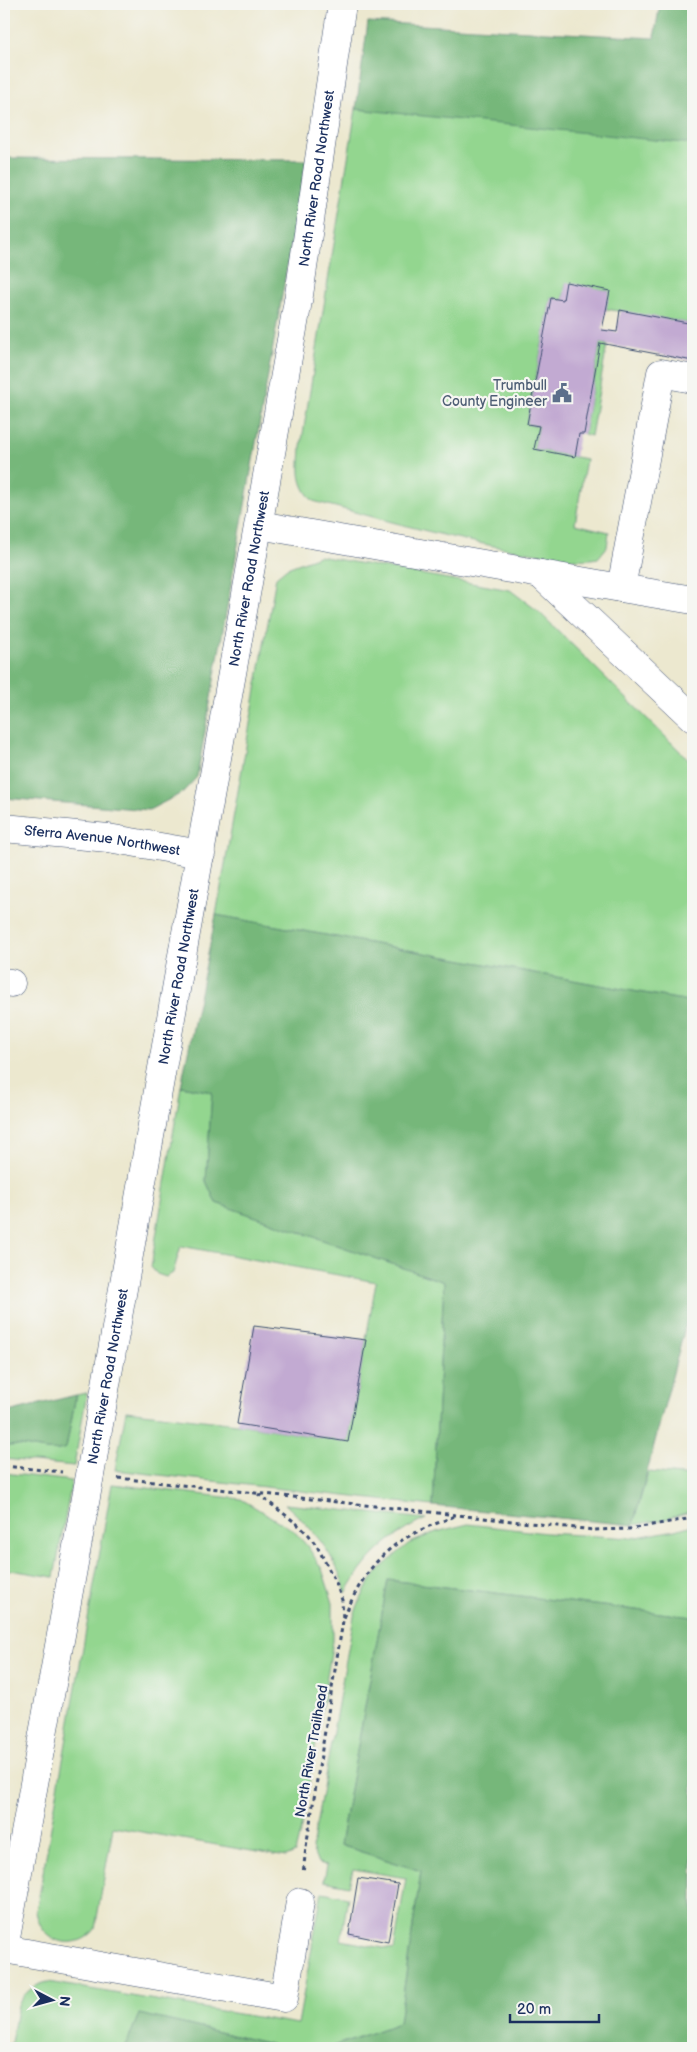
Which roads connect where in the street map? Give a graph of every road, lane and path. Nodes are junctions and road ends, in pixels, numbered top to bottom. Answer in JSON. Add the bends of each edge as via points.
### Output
{"nodes":[{"id":1,"x":338,"y":4,"type":"edge"},
{"id":2,"x":693,"y":379,"type":"edge"},
{"id":3,"x":259,"y":525,"type":"junction"},
{"id":4,"x":540,"y":574,"type":"junction"},
{"id":5,"x":621,"y":588,"type":"junction"},
{"id":6,"x":693,"y":600,"type":"edge"},
{"id":7,"x":693,"y":718,"type":"edge"},
{"id":8,"x":4,"y":828,"type":"edge"},
{"id":9,"x":201,"y":854,"type":"junction"},
{"id":10,"x":4,"y":1466,"type":"edge"},
{"id":11,"x":72,"y":1473,"type":"dead end"},
{"id":12,"x":111,"y":1477,"type":"dead end"},
{"id":13,"x":258,"y":1493,"type":"junction"},
{"id":14,"x":456,"y":1515,"type":"junction"},
{"id":15,"x":693,"y":1518,"type":"edge"},
{"id":16,"x":343,"y":1619,"type":"junction"},
{"id":17,"x":301,"y":1890,"type":"joint"},
{"id":18,"x":4,"y":1949,"type":"edge"}],
"edges":[{"from":1,"to":3,"type":"street","name":"North River Road Northwest","via":[[299,295]]},
{"from":2,"to":5,"type":"street","via":[[661,373]]},
{"from":3,"to":4,"type":"street"},
{"from":3,"to":9,"type":"street","name":"North River Road Northwest"},
{"from":4,"to":5,"type":"street"},
{"from":4,"to":7,"type":"street"},
{"from":5,"to":6,"type":"street"},
{"from":8,"to":9,"type":"street","name":"Sferra Avenue Northwest","via":[[108,838]]},
{"from":9,"to":18,"type":"street","name":"North River Road Northwest"},
{"from":10,"to":11,"type":"path"},
{"from":12,"to":13,"type":"path"},
{"from":13,"to":14,"type":"path"},
{"from":13,"to":16,"type":"path","name":"North River Trailhead","via":[[308,1535],[336,1583],[342,1600]]},
{"from":14,"to":15,"type":"path","via":[[594,1530]]},
{"from":14,"to":16,"type":"path","name":"North River Trailhead","via":[[407,1537],[383,1554],[354,1591]]},
{"from":16,"to":17,"type":"path","name":"North River Trailhead"},
{"from":17,"to":18,"type":"street","via":[[284,1998]]}]}
